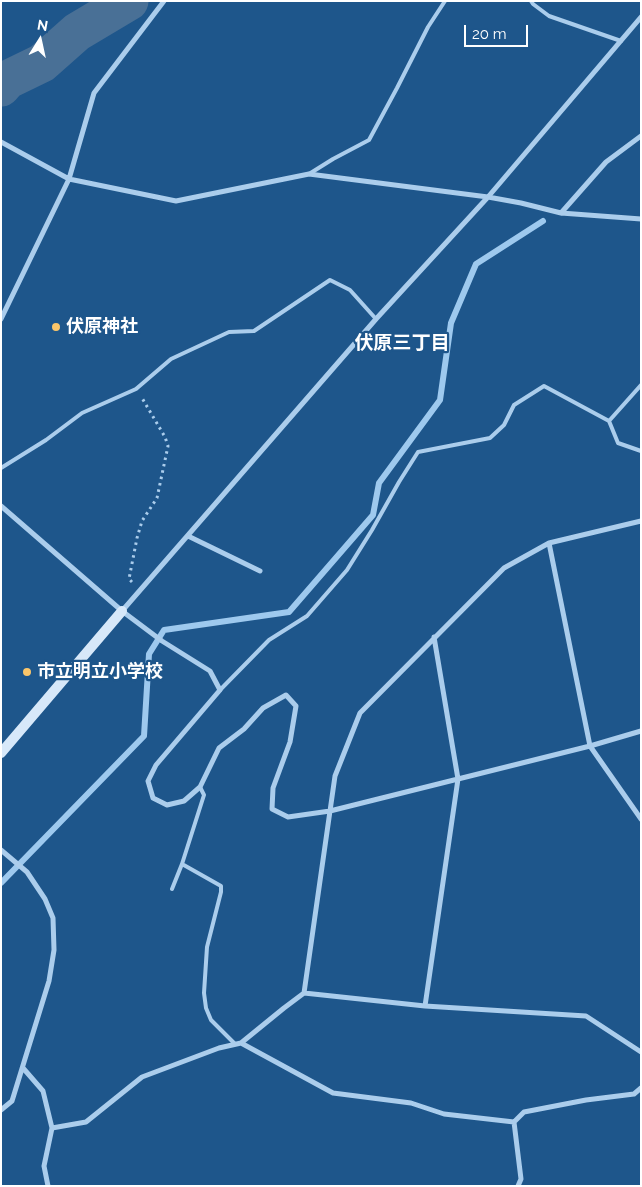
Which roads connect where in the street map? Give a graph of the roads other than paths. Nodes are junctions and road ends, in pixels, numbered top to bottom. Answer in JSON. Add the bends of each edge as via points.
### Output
{"nodes":[{"id":1,"x":164,"y":1,"type":"edge"},
{"id":2,"x":445,"y":1,"type":"edge"},
{"id":3,"x":532,"y":1,"type":"edge"},
{"id":4,"x":641,"y":17,"type":"edge"},
{"id":5,"x":621,"y":40,"type":"junction"},
{"id":6,"x":641,"y":136,"type":"edge"},
{"id":7,"x":1,"y":142,"type":"edge"},
{"id":8,"x":309,"y":174,"type":"junction"},
{"id":9,"x":68,"y":179,"type":"junction"},
{"id":10,"x":488,"y":197,"type":"junction"},
{"id":11,"x":561,"y":212,"type":"junction"},
{"id":12,"x":641,"y":219,"type":"edge"},
{"id":13,"x":1,"y":319,"type":"edge"},
{"id":14,"x":376,"y":319,"type":"junction"},
{"id":15,"x":641,"y":385,"type":"edge"},
{"id":16,"x":610,"y":421,"type":"junction"},
{"id":17,"x":641,"y":451,"type":"edge"},
{"id":18,"x":1,"y":468,"type":"edge"},
{"id":19,"x":1,"y":506,"type":"edge"},
{"id":20,"x":641,"y":521,"type":"edge"},
{"id":21,"x":188,"y":536,"type":"junction"},
{"id":22,"x":549,"y":543,"type":"junction"},
{"id":23,"x":260,"y":571,"type":"dead end"},
{"id":24,"x":122,"y":611,"type":"junction"},
{"id":25,"x":434,"y":637,"type":"junction"},
{"id":26,"x":220,"y":690,"type":"junction"},
{"id":27,"x":641,"y":731,"type":"edge"},
{"id":28,"x":590,"y":746,"type":"junction"},
{"id":29,"x":1,"y":753,"type":"edge"},
{"id":30,"x":458,"y":779,"type":"junction"},
{"id":31,"x":200,"y":786,"type":"junction"},
{"id":32,"x":330,"y":811,"type":"junction"},
{"id":33,"x":641,"y":819,"type":"edge"},
{"id":34,"x":1,"y":850,"type":"edge"},
{"id":35,"x":182,"y":864,"type":"junction"},
{"id":36,"x":172,"y":889,"type":"dead end"},
{"id":37,"x":304,"y":993,"type":"junction"},
{"id":38,"x":425,"y":1006,"type":"junction"},
{"id":39,"x":241,"y":1043,"type":"junction"},
{"id":40,"x":235,"y":1044,"type":"junction"},
{"id":41,"x":641,"y":1052,"type":"edge"},
{"id":42,"x":22,"y":1068,"type":"junction"},
{"id":43,"x":641,"y":1088,"type":"edge"},
{"id":44,"x":1,"y":1110,"type":"edge"},
{"id":45,"x":514,"y":1122,"type":"junction"},
{"id":46,"x":52,"y":1128,"type":"junction"},
{"id":47,"x":48,"y":1186,"type":"edge"},
{"id":48,"x":518,"y":1186,"type":"edge"}],
"edges":[{"from":1,"to":9,"type":"street","via":[[94,93]]},
{"from":2,"to":8,"type":"lane","via":[[369,140]]},
{"from":3,"to":5,"type":"lane","via":[[549,16]]},
{"from":4,"to":5,"type":"street"},
{"from":5,"to":10,"type":"street"},
{"from":6,"to":11,"type":"street","via":[[606,162]]},
{"from":7,"to":9,"type":"street"},
{"from":8,"to":9,"type":"street","via":[[176,200]]},
{"from":8,"to":10,"type":"street"},
{"from":9,"to":13,"type":"street"},
{"from":10,"to":11,"type":"street"},
{"from":10,"to":14,"type":"street"},
{"from":11,"to":12,"type":"street"},
{"from":14,"to":18,"type":"lane","via":[[350,290],[330,280],[254,331],[229,332],[172,359],[136,389],[82,413]]},
{"from":14,"to":21,"type":"street"},
{"from":15,"to":16,"type":"lane"},
{"from":16,"to":17,"type":"lane","via":[[618,443]]},
{"from":16,"to":26,"type":"lane","via":[[544,386],[514,405],[504,425],[490,438],[418,452],[347,570],[307,616],[269,640]]},
{"from":19,"to":24,"type":"street"},
{"from":20,"to":22,"type":"street"},
{"from":21,"to":23,"type":"street"},
{"from":21,"to":24,"type":"street"},
{"from":22,"to":25,"type":"street","via":[[504,568]]},
{"from":22,"to":28,"type":"street"},
{"from":24,"to":26,"type":"street","via":[[210,671]]},
{"from":24,"to":29,"type":"street"},
{"from":25,"to":30,"type":"street"},
{"from":25,"to":32,"type":"street","via":[[360,713],[335,776]]},
{"from":26,"to":31,"type":"street","via":[[156,764],[148,781],[153,798],[167,805],[184,801]]},
{"from":27,"to":28,"type":"street"},
{"from":28,"to":30,"type":"street"},
{"from":28,"to":33,"type":"street"},
{"from":30,"to":32,"type":"street"},
{"from":30,"to":38,"type":"street"},
{"from":31,"to":32,"type":"street","via":[[220,748],[263,708],[286,695],[296,706],[290,742],[273,788],[272,809],[288,817]]},
{"from":31,"to":35,"type":"lane","via":[[204,795]]},
{"from":32,"to":37,"type":"street"},
{"from":34,"to":42,"type":"street","via":[[27,872],[45,898],[53,918],[54,950],[49,981]]},
{"from":35,"to":36,"type":"lane"},
{"from":35,"to":40,"type":"lane","via":[[221,886],[207,947],[204,993],[210,1020]]},
{"from":37,"to":38,"type":"street"},
{"from":37,"to":39,"type":"street"},
{"from":38,"to":41,"type":"street","via":[[586,1016]]},
{"from":39,"to":40,"type":"street"},
{"from":39,"to":45,"type":"street","via":[[333,1093],[411,1103],[444,1114]]},
{"from":40,"to":46,"type":"street","via":[[142,1077],[86,1122]]},
{"from":42,"to":44,"type":"street","via":[[12,1101]]},
{"from":42,"to":46,"type":"street","via":[[43,1091]]},
{"from":43,"to":45,"type":"street","via":[[634,1094],[524,1112]]},
{"from":45,"to":48,"type":"street"},
{"from":46,"to":47,"type":"street","via":[[44,1166]]}]}
